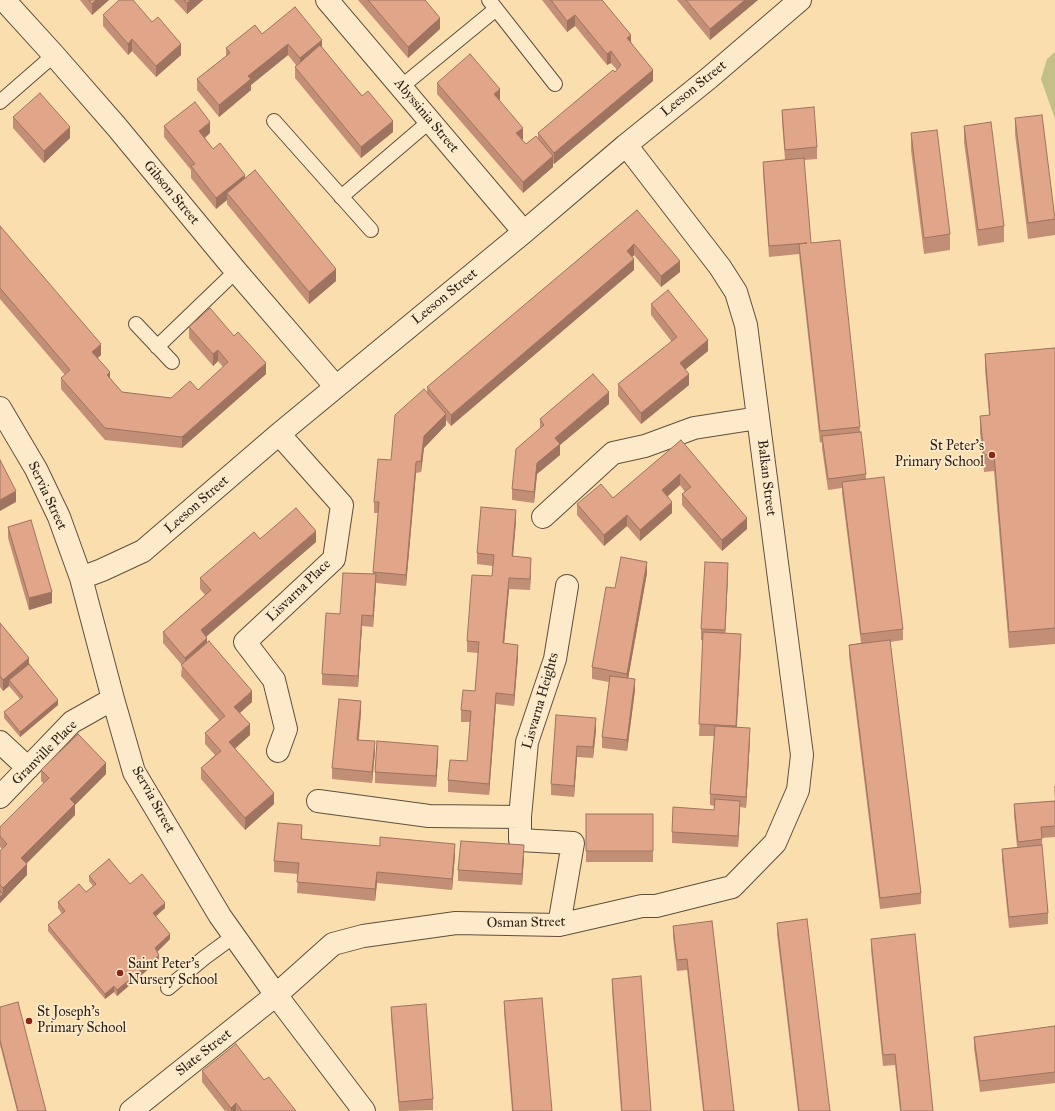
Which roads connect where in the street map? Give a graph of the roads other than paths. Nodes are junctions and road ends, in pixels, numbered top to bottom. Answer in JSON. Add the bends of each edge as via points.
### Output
{"nodes":[{"id":1,"x":4,"y":0,"type":"edge"},
{"id":2,"x":327,"y":0,"type":"edge"},
{"id":3,"x":800,"y":0,"type":"edge"},
{"id":4,"x":492,"y":5,"type":"edge"},
{"id":5,"x":54,"y":55,"type":"junction"},
{"id":6,"x":556,"y":84,"type":"dead end"},
{"id":7,"x":401,"y":87,"type":"junction"},
{"id":8,"x":0,"y":102,"type":"edge"},
{"id":9,"x":274,"y":120,"type":"dead end"},
{"id":10,"x":430,"y":121,"type":"junction"},
{"id":11,"x":626,"y":144,"type":"junction"},
{"id":12,"x":341,"y":197,"type":"junction"},
{"id":13,"x":371,"y":230,"type":"dead end"},
{"id":14,"x":524,"y":232,"type":"junction"},
{"id":15,"x":236,"y":271,"type":"junction"},
{"id":16,"x":136,"y":324,"type":"dead end"},
{"id":17,"x":157,"y":347,"type":"junction"},
{"id":18,"x":172,"y":362,"type":"dead end"},
{"id":19,"x":336,"y":386,"type":"junction"},
{"id":20,"x":0,"y":408,"type":"edge"},
{"id":21,"x":758,"y":418,"type":"junction"},
{"id":22,"x":279,"y":434,"type":"junction"},
{"id":23,"x":542,"y":517,"type":"dead end"},
{"id":24,"x":81,"y":578,"type":"junction"},
{"id":25,"x":567,"y":586,"type":"dead end"},
{"id":26,"x":113,"y":699,"type":"junction"},
{"id":27,"x":0,"y":742,"type":"edge"},
{"id":28,"x":278,"y":751,"type":"dead end"},
{"id":29,"x":28,"y":768,"type":"junction"},
{"id":30,"x":0,"y":797,"type":"edge"},
{"id":31,"x":318,"y":801,"type":"dead end"},
{"id":32,"x":520,"y":817,"type":"junction"},
{"id":33,"x":775,"y":843,"type":"joint"},
{"id":34,"x":559,"y":925,"type":"junction"},
{"id":35,"x":234,"y":936,"type":"junction"},
{"id":36,"x":168,"y":988,"type":"dead end"},
{"id":37,"x":276,"y":995,"type":"junction"},
{"id":38,"x":143,"y":1107,"type":"edge"},
{"id":39,"x":364,"y":1111,"type":"edge"}],
"edges":[{"from":1,"to":5,"type":"street","name":"Gibson Street"},
{"from":2,"to":7,"type":"street","name":"Abyssinia Street"},
{"from":3,"to":11,"type":"street","name":"Leeson Street"},
{"from":4,"to":6,"type":"lane"},
{"from":4,"to":7,"type":"lane"},
{"from":5,"to":8,"type":"lane"},
{"from":5,"to":15,"type":"street","name":"Gibson Street"},
{"from":7,"to":10,"type":"street","name":"Abyssinia Street"},
{"from":9,"to":12,"type":"lane"},
{"from":10,"to":12,"type":"lane"},
{"from":10,"to":14,"type":"street","name":"Abyssinia Street"},
{"from":11,"to":14,"type":"street","name":"Leeson Street"},
{"from":11,"to":21,"type":"street","name":"Balkan Street","via":[[720,267],[736,292],[746,325]]},
{"from":12,"to":13,"type":"lane"},
{"from":14,"to":19,"type":"street","name":"Leeson Street"},
{"from":15,"to":17,"type":"lane"},
{"from":15,"to":19,"type":"street","name":"Gibson Street"},
{"from":16,"to":17,"type":"lane"},
{"from":17,"to":18,"type":"lane"},
{"from":19,"to":22,"type":"street","name":"Leeson Street"},
{"from":20,"to":24,"type":"street","name":"Servia Street","via":[[36,469],[59,517]]},
{"from":21,"to":23,"type":"street","via":[[694,428],[645,446],[613,453]]},
{"from":21,"to":33,"type":"street","name":"Balkan Street","via":[[802,755],[798,790]]},
{"from":22,"to":24,"type":"street","name":"Leeson Street","via":[[143,551]]},
{"from":22,"to":28,"type":"street","name":"Lisvarna Place","via":[[342,505],[334,559],[244,642],[274,680],[286,729]]},
{"from":24,"to":26,"type":"street","name":"Servia Street"},
{"from":25,"to":32,"type":"street","name":"Lisvarna Heights","via":[[555,659],[527,742]]},
{"from":26,"to":29,"type":"street","name":"Granville Place","via":[[72,722]]},
{"from":26,"to":35,"type":"street","name":"Servia Street","via":[[134,772]]},
{"from":27,"to":29,"type":"street"},
{"from":29,"to":30,"type":"street","name":"Granville Place"},
{"from":31,"to":32,"type":"street","via":[[429,816]]},
{"from":32,"to":34,"type":"street","via":[[520,840],[572,844]]},
{"from":33,"to":34,"type":"street","name":"Osman Street","via":[[732,887],[656,906],[642,906]]},
{"from":34,"to":37,"type":"street","name":"Osman Street","via":[[456,923],[363,936],[333,944]]},
{"from":35,"to":36,"type":"lane"},
{"from":35,"to":37,"type":"street","name":"Servia Street"},
{"from":37,"to":38,"type":"street","name":"Slate Street"},
{"from":37,"to":39,"type":"street","name":"Servia Street"}]}
